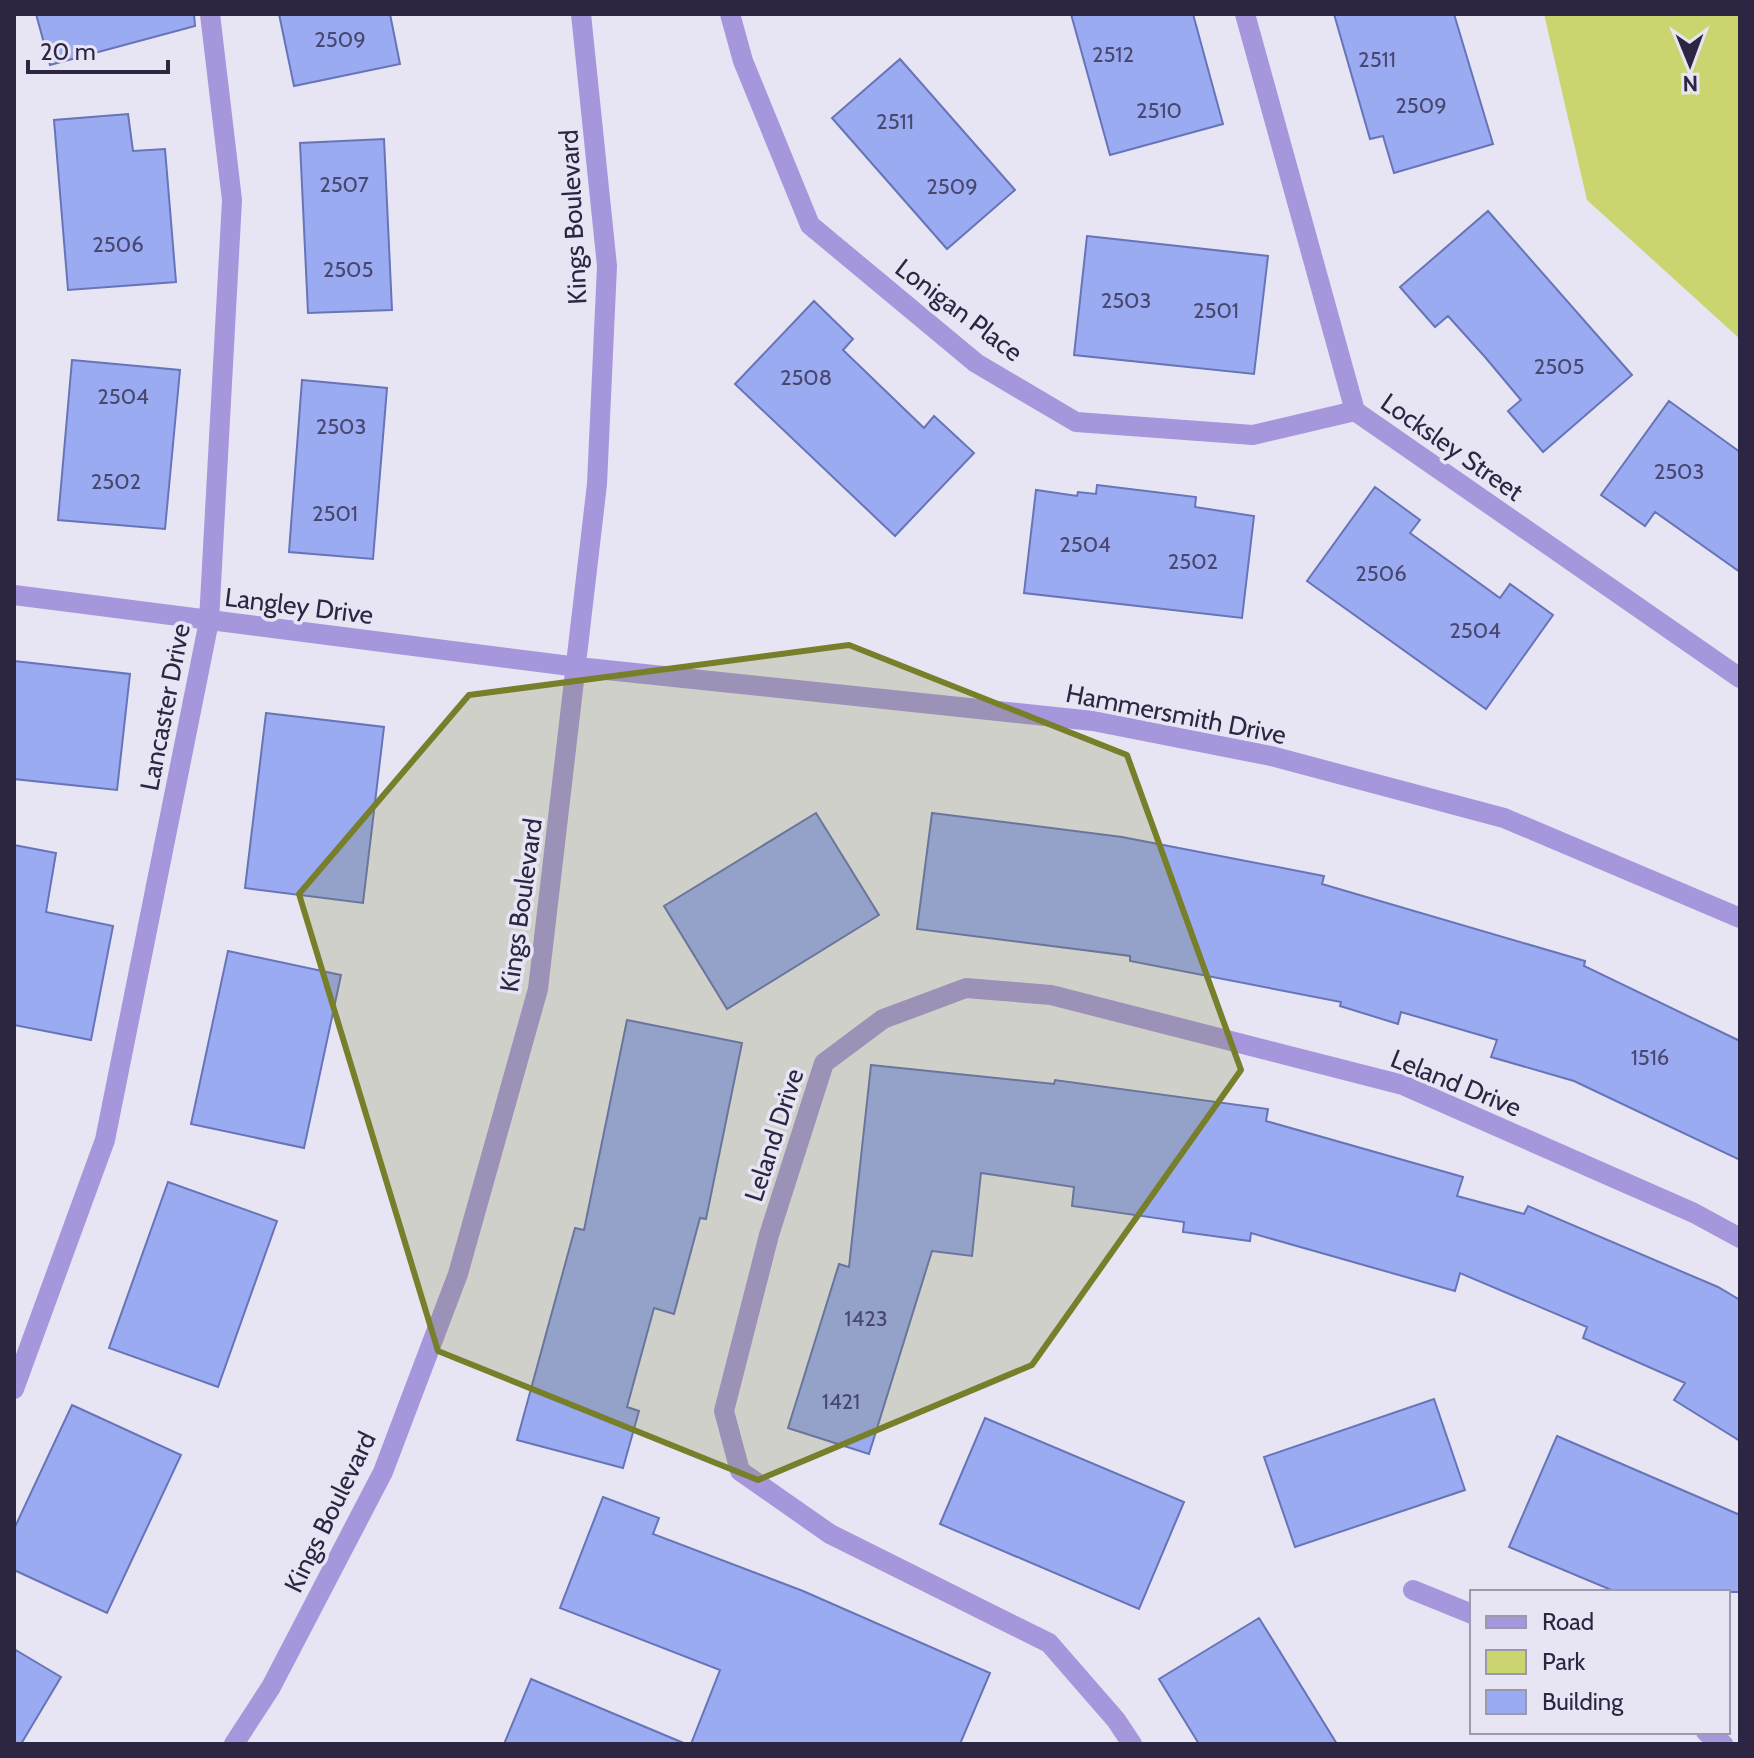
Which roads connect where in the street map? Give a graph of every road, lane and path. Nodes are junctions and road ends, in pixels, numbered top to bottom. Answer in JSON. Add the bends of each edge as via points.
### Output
{"nodes":[{"id":1,"x":210,"y":14,"type":"edge"},
{"id":2,"x":581,"y":14,"type":"edge"},
{"id":3,"x":730,"y":14,"type":"edge"},
{"id":4,"x":1245,"y":14,"type":"edge"},
{"id":5,"x":1355,"y":411,"type":"junction"},
{"id":6,"x":14,"y":595,"type":"edge"},
{"id":7,"x":209,"y":621,"type":"junction"},
{"id":8,"x":578,"y":667,"type":"junction"},
{"id":9,"x":1740,"y":678,"type":"edge"},
{"id":10,"x":1740,"y":918,"type":"edge"},
{"id":11,"x":1740,"y":1238,"type":"edge"},
{"id":12,"x":14,"y":1389,"type":"edge"},
{"id":13,"x":1413,"y":1590,"type":"dead end"},
{"id":14,"x":1470,"y":1613,"type":"edge"},
{"id":15,"x":234,"y":1744,"type":"edge"},
{"id":16,"x":1132,"y":1744,"type":"edge"}],
"edges":[{"from":1,"to":7,"type":"street","name":"Lancaster Drive","via":[[232,200]]},
{"from":2,"to":8,"type":"street","name":"Kings Boulevard","via":[[607,266],[597,484]]},
{"from":3,"to":5,"type":"street","name":"Lonigan Place","via":[[743,61],[810,225],[976,363],[1076,422],[1253,435]]},
{"from":4,"to":5,"type":"street","name":"Locksley Street"},
{"from":5,"to":9,"type":"street","name":"Locksley Street"},
{"from":6,"to":7,"type":"street","name":"Langley Drive"},
{"from":7,"to":8,"type":"street","name":"Langley Drive"},
{"from":7,"to":12,"type":"street","name":"Lancaster Drive","via":[[105,1140]]},
{"from":8,"to":10,"type":"street","name":"Hammersmith Drive","via":[[1093,721],[1271,756],[1504,818]]},
{"from":8,"to":15,"type":"street","name":"Kings Boulevard","via":[[538,989],[458,1274],[383,1472],[271,1687]]},
{"from":11,"to":16,"type":"street","name":"Leland Drive","via":[[1403,1085],[1051,995],[966,988],[883,1019],[824,1063],[769,1235],[724,1411],[740,1471],[830,1534],[1049,1643]]},
{"from":13,"to":14,"type":"street"}]}
